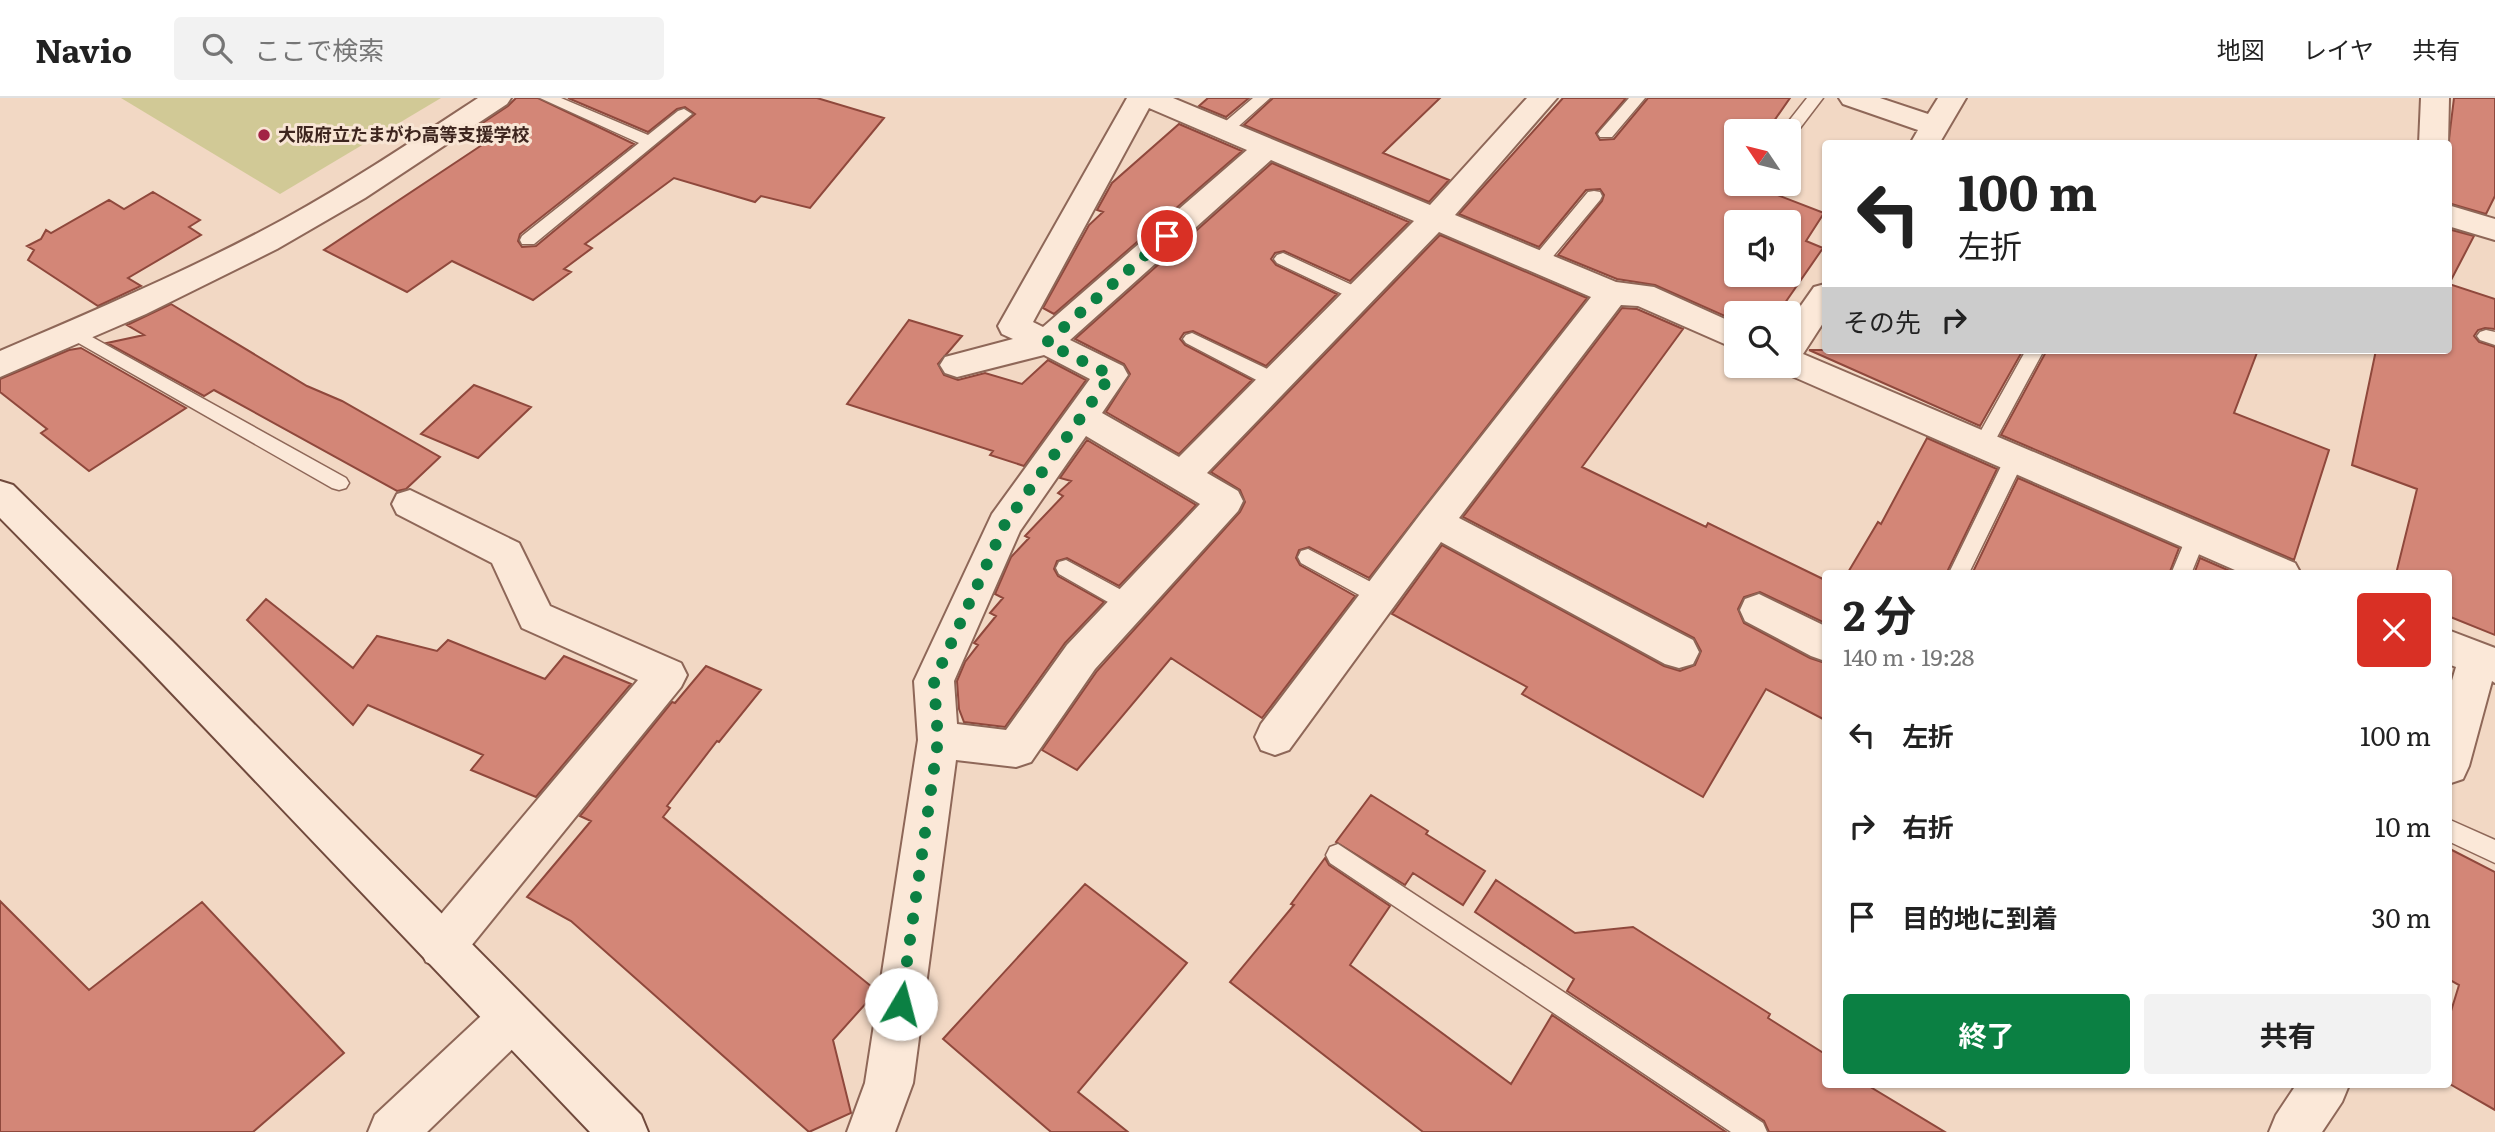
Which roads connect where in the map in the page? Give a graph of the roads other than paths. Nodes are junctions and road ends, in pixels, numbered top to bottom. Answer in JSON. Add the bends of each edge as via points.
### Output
{"nodes":[{"id":1,"x":497,"y":98,"type":"edge"},
{"id":2,"x":548,"y":98,"type":"edge"},
{"id":3,"x":1140,"y":98,"type":"edge"},
{"id":4,"x":1149,"y":98,"type":"edge"},
{"id":5,"x":1262,"y":98,"type":"edge"},
{"id":6,"x":1543,"y":98,"type":"edge"},
{"id":7,"x":1637,"y":98,"type":"edge"},
{"id":8,"x":1815,"y":98,"type":"edge"},
{"id":9,"x":1853,"y":98,"type":"edge"},
{"id":10,"x":1952,"y":98,"type":"edge"},
{"id":11,"x":2435,"y":98,"type":"edge"},
{"id":12,"x":684,"y":114,"type":"dead end"},
{"id":13,"x":1799,"y":119,"type":"edge"},
{"id":14,"x":1225,"y":130,"type":"junction"},
{"id":15,"x":1606,"y":134,"type":"dead end"},
{"id":16,"x":1929,"y":135,"type":"edge"},
{"id":17,"x":2434,"y":140,"type":"edge"},
{"id":18,"x":651,"y":142,"type":"junction"},
{"id":19,"x":1267,"y":148,"type":"junction"},
{"id":20,"x":1594,"y":196,"type":"dead end"},
{"id":21,"x":2452,"y":216,"type":"edge"},
{"id":22,"x":1434,"y":218,"type":"junction"},
{"id":23,"x":2495,"y":230,"type":"edge"},
{"id":24,"x":528,"y":240,"type":"dead end"},
{"id":25,"x":1283,"y":259,"type":"dead end"},
{"id":26,"x":1539,"y":262,"type":"junction"},
{"id":27,"x":1612,"y":293,"type":"junction"},
{"id":28,"x":1359,"y":295,"type":"junction"},
{"id":29,"x":1822,"y":299,"type":"edge"},
{"id":30,"x":1801,"y":331,"type":"edge"},
{"id":31,"x":1724,"y":332,"type":"edge"},
{"id":32,"x":74,"y":333,"type":"junction"},
{"id":33,"x":1192,"y":338,"type":"dead end"},
{"id":34,"x":1046,"y":343,"type":"junction"},
{"id":35,"x":2033,"y":354,"type":"edge"},
{"id":36,"x":0,"y":365,"type":"edge"},
{"id":37,"x":957,"y":365,"type":"dead end"},
{"id":38,"x":1801,"y":367,"type":"edge"},
{"id":39,"x":1275,"y":381,"type":"junction"},
{"id":40,"x":1080,"y":416,"type":"junction"},
{"id":41,"x":1983,"y":444,"type":"junction"},
{"id":42,"x":2015,"y":458,"type":"junction"},
{"id":43,"x":1182,"y":476,"type":"junction"},
{"id":44,"x":339,"y":483,"type":"dead end"},
{"id":45,"x":0,"y":495,"type":"edge"},
{"id":46,"x":410,"y":504,"type":"dead end"},
{"id":47,"x":1435,"y":522,"type":"junction"},
{"id":48,"x":2196,"y":537,"type":"junction"},
{"id":49,"x":1308,"y":557,"type":"dead end"},
{"id":50,"x":1066,"y":568,"type":"dead end"},
{"id":51,"x":1960,"y":570,"type":"edge"},
{"id":52,"x":2183,"y":570,"type":"edge"},
{"id":53,"x":2273,"y":570,"type":"edge"},
{"id":54,"x":1379,"y":596,"type":"junction"},
{"id":55,"x":1129,"y":604,"type":"junction"},
{"id":56,"x":1759,"y":610,"type":"dead end"},
{"id":57,"x":1822,"y":643,"type":"edge"},
{"id":58,"x":1679,"y":652,"type":"dead end"},
{"id":59,"x":2474,"y":657,"type":"edge"},
{"id":60,"x":1275,"y":737,"type":"dead end"},
{"id":61,"x":938,"y":740,"type":"junction"},
{"id":62,"x":2452,"y":749,"type":"edge"},
{"id":63,"x":2452,"y":831,"type":"edge"},
{"id":64,"x":2495,"y":852,"type":"edge"},
{"id":65,"x":1338,"y":855,"type":"dead end"},
{"id":66,"x":442,"y":947,"type":"junction"},
{"id":67,"x":512,"y":1019,"type":"junction"},
{"id":68,"x":2323,"y":1088,"type":"edge"},
{"id":69,"x":392,"y":1132,"type":"edge"},
{"id":70,"x":624,"y":1132,"type":"edge"},
{"id":71,"x":871,"y":1132,"type":"edge"},
{"id":72,"x":1754,"y":1132,"type":"edge"},
{"id":73,"x":2293,"y":1132,"type":"edge"}],
"edges":[{"from":1,"to":32,"type":"street","via":[[383,175],[268,241]]},
{"from":2,"to":18,"type":"lane"},
{"from":3,"to":34,"type":"street","via":[[1014,326]]},
{"from":4,"to":14,"type":"street"},
{"from":5,"to":14,"type":"lane"},
{"from":6,"to":22,"type":"street"},
{"from":7,"to":15,"type":"lane"},
{"from":8,"to":13,"type":"lane"},
{"from":9,"to":16,"type":"street"},
{"from":10,"to":16,"type":"street"},
{"from":11,"to":17,"type":"street"},
{"from":12,"to":18,"type":"lane"},
{"from":14,"to":19,"type":"street"},
{"from":18,"to":24,"type":"lane"},
{"from":19,"to":22,"type":"street"},
{"from":19,"to":34,"type":"street"},
{"from":20,"to":26,"type":"lane"},
{"from":21,"to":23,"type":"street"},
{"from":22,"to":26,"type":"street"},
{"from":22,"to":28,"type":"street"},
{"from":25,"to":28,"type":"lane"},
{"from":26,"to":27,"type":"street"},
{"from":27,"to":31,"type":"street","via":[[1643,295]]},
{"from":27,"to":47,"type":"street"},
{"from":28,"to":39,"type":"street"},
{"from":29,"to":30,"type":"street"},
{"from":32,"to":36,"type":"street"},
{"from":32,"to":44,"type":"lane"},
{"from":33,"to":39,"type":"lane"},
{"from":34,"to":37,"type":"street"},
{"from":34,"to":40,"type":"street","via":[[1111,375]]},
{"from":35,"to":41,"type":"lane"},
{"from":38,"to":41,"type":"street"},
{"from":39,"to":43,"type":"street"},
{"from":40,"to":43,"type":"street"},
{"from":40,"to":61,"type":"street","via":[[1005,524],[934,681]]},
{"from":41,"to":42,"type":"street"},
{"from":42,"to":48,"type":"street"},
{"from":42,"to":51,"type":"lane"},
{"from":43,"to":55,"type":"street","via":[[1225,501]]},
{"from":45,"to":66,"type":"street"},
{"from":46,"to":66,"type":"street","via":[[506,553],[536,617],[667,675]]},
{"from":47,"to":54,"type":"street"},
{"from":47,"to":58,"type":"street"},
{"from":48,"to":52,"type":"lane"},
{"from":48,"to":53,"type":"street"},
{"from":49,"to":54,"type":"lane"},
{"from":50,"to":55,"type":"lane"},
{"from":54,"to":60,"type":"street"},
{"from":55,"to":61,"type":"street","via":[[1081,656],[1016,749]]},
{"from":56,"to":57,"type":"street"},
{"from":59,"to":62,"type":"street"},
{"from":61,"to":71,"type":"street","via":[[889,1083]]},
{"from":63,"to":64,"type":"lane"},
{"from":65,"to":72,"type":"lane"},
{"from":66,"to":67,"type":"street"},
{"from":67,"to":69,"type":"street"},
{"from":67,"to":70,"type":"street"},
{"from":68,"to":73,"type":"street"}]}
